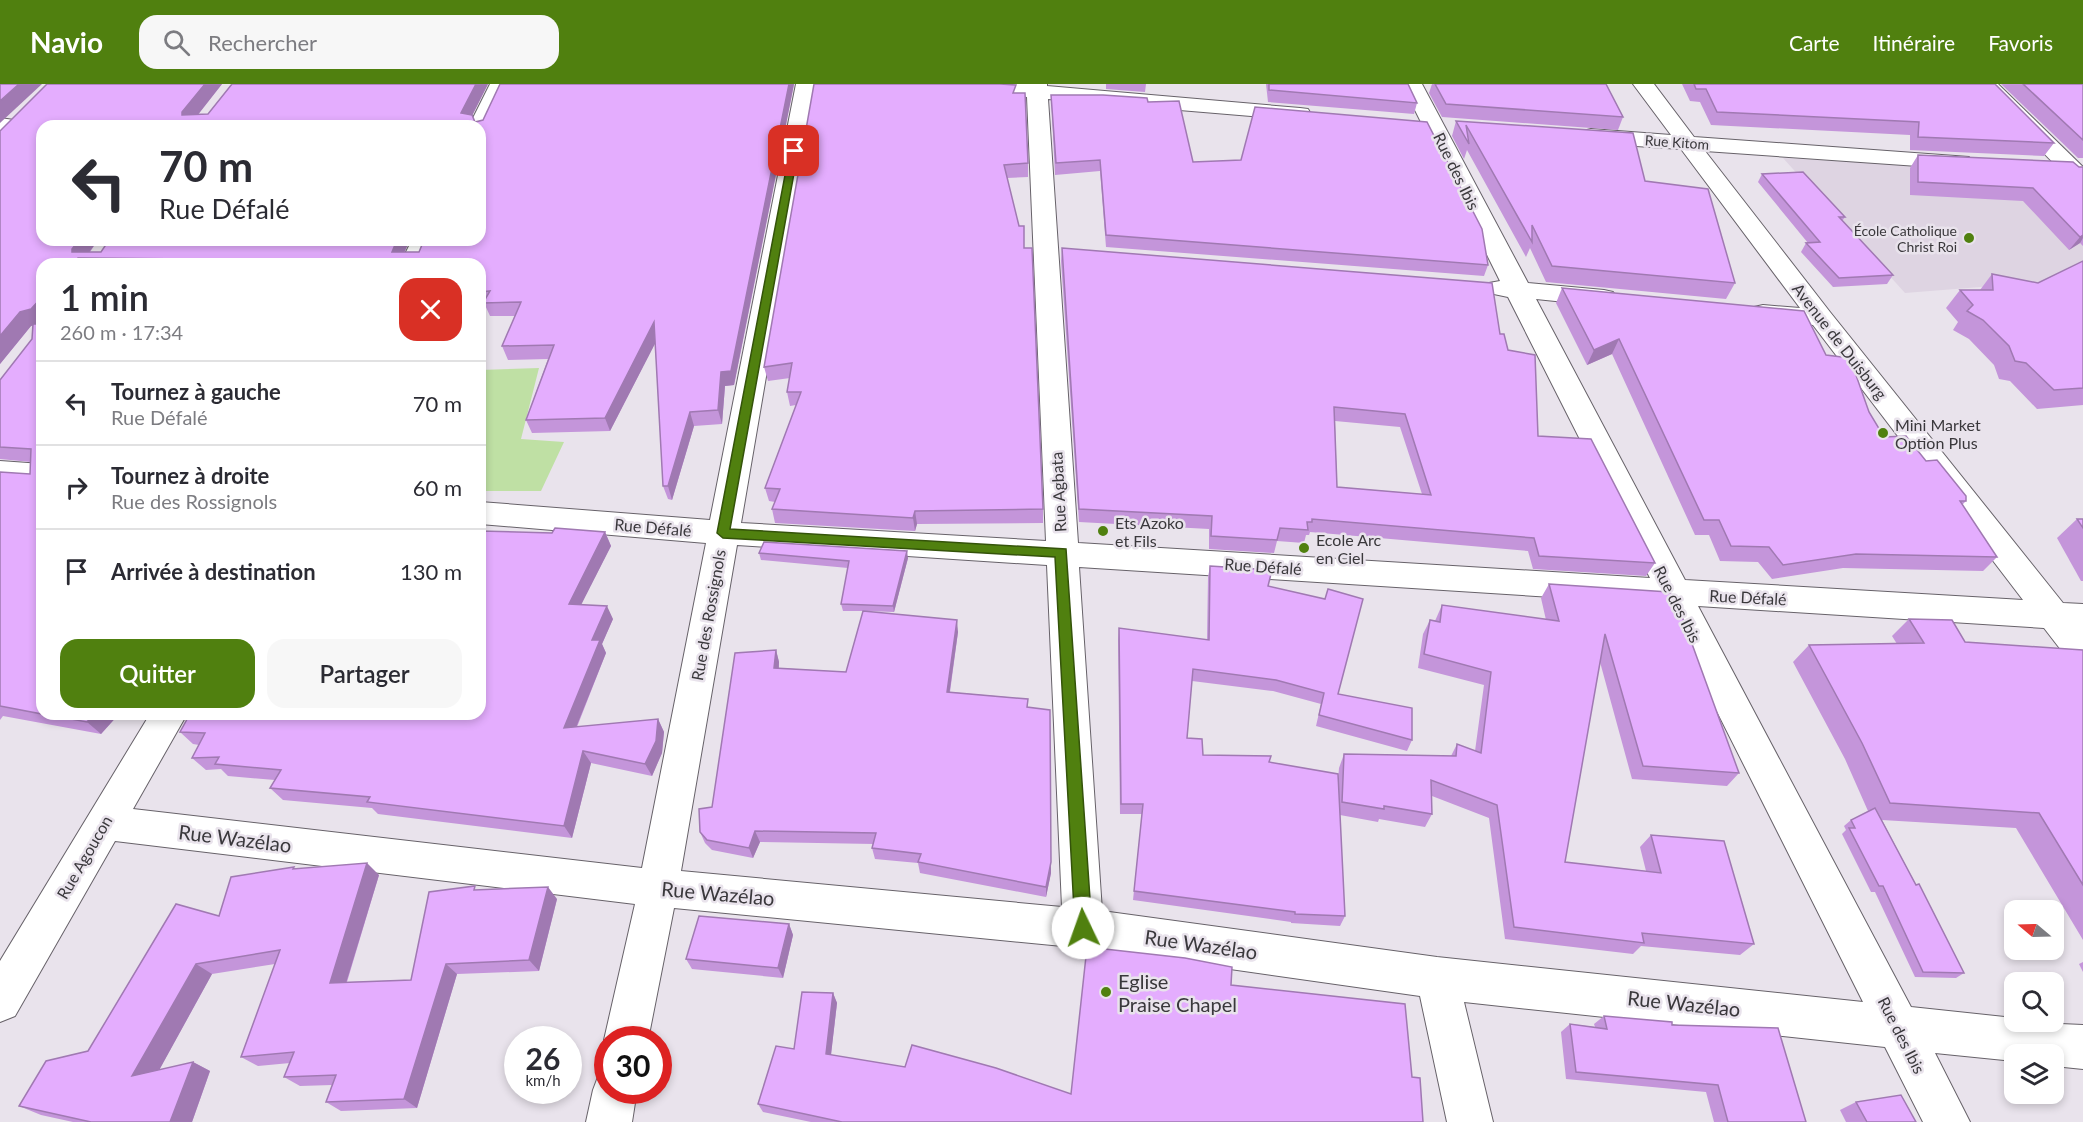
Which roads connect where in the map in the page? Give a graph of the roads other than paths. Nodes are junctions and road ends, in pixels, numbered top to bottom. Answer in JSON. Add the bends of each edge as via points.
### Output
{"nodes":[{"id":1,"x":500,"y":84,"type":"edge"},
{"id":2,"x":806,"y":84,"type":"edge"},
{"id":3,"x":949,"y":84,"type":"edge"},
{"id":4,"x":1412,"y":84,"type":"edge"},
{"id":5,"x":1643,"y":84,"type":"edge"},
{"id":6,"x":1986,"y":84,"type":"edge"},
{"id":7,"x":1037,"y":88,"type":"edge"},
{"id":8,"x":1317,"y":115,"type":"edge"},
{"id":9,"x":483,"y":120,"type":"edge"},
{"id":10,"x":1573,"y":135,"type":"edge"},
{"id":11,"x":1689,"y":143,"type":"junction"},
{"id":12,"x":1986,"y":163,"type":"edge"},
{"id":13,"x":2034,"y":165,"type":"edge"},
{"id":14,"x":2079,"y":171,"type":"edge"},
{"id":15,"x":1469,"y":286,"type":"edge"},
{"id":16,"x":1516,"y":290,"type":"junction"},
{"id":17,"x":1633,"y":301,"type":"edge"},
{"id":18,"x":1739,"y":310,"type":"edge"},
{"id":19,"x":1821,"y":318,"type":"junction"},
{"id":20,"x":0,"y":472,"type":"edge"},
{"id":21,"x":36,"y":475,"type":"edge"},
{"id":22,"x":486,"y":513,"type":"edge"},
{"id":23,"x":723,"y":533,"type":"junction"},
{"id":24,"x":1061,"y":552,"type":"junction"},
{"id":25,"x":1673,"y":593,"type":"junction"},
{"id":26,"x":2068,"y":616,"type":"edge"},
{"id":27,"x":2083,"y":653,"type":"edge"},
{"id":28,"x":165,"y":720,"type":"edge"},
{"id":29,"x":104,"y":823,"type":"junction"},
{"id":30,"x":658,"y":888,"type":"junction"},
{"id":31,"x":1083,"y":928,"type":"junction"},
{"id":32,"x":1437,"y":978,"type":"junction"},
{"id":33,"x":0,"y":1001,"type":"edge"},
{"id":34,"x":1897,"y":1025,"type":"junction"},
{"id":35,"x":629,"y":1026,"type":"edge"},
{"id":36,"x":2083,"y":1047,"type":"edge"},
{"id":37,"x":612,"y":1104,"type":"edge"},
{"id":38,"x":609,"y":1122,"type":"edge"},
{"id":39,"x":1470,"y":1122,"type":"edge"},
{"id":40,"x":1947,"y":1122,"type":"edge"}],
"edges":[{"from":1,"to":9,"type":"street"},
{"from":2,"to":23,"type":"street","name":"Rue des Rossignols"},
{"from":3,"to":7,"type":"street"},
{"from":4,"to":16,"type":"street","name":"Rue des Ibis"},
{"from":5,"to":11,"type":"street","name":"Avenue de Duisburg"},
{"from":6,"to":14,"type":"street"},
{"from":7,"to":8,"type":"street"},
{"from":7,"to":24,"type":"street","name":"Rue Agbata","via":[[1058,252]]},
{"from":10,"to":11,"type":"street","name":"Rue Kitom"},
{"from":11,"to":12,"type":"street","name":"Rue Kitom"},
{"from":11,"to":19,"type":"street","name":"Avenue de Duisburg"},
{"from":13,"to":14,"type":"street"},
{"from":15,"to":16,"type":"street"},
{"from":16,"to":17,"type":"street"},
{"from":16,"to":25,"type":"street","name":"Rue des Ibis"},
{"from":18,"to":19,"type":"street"},
{"from":19,"to":26,"type":"street","name":"Avenue de Duisburg"},
{"from":20,"to":21,"type":"street"},
{"from":22,"to":23,"type":"street","name":"Rue Défalé"},
{"from":23,"to":24,"type":"street","name":"Rue Défalé"},
{"from":23,"to":30,"type":"street","name":"Rue des Rossignols"},
{"from":24,"to":25,"type":"street","name":"Rue Défalé"},
{"from":24,"to":31,"type":"street","name":"Rue Agbata"},
{"from":25,"to":26,"type":"street","name":"Rue Défalé"},
{"from":25,"to":34,"type":"street","name":"Rue des Ibis"},
{"from":26,"to":27,"type":"street","name":"Avenue de Duisburg"},
{"from":28,"to":29,"type":"street","name":"Rue Agoucon"},
{"from":29,"to":30,"type":"street","name":"Rue Wazélao"},
{"from":29,"to":33,"type":"street","name":"Rue Agoucon"},
{"from":30,"to":31,"type":"street","name":"Rue Wazélao"},
{"from":30,"to":35,"type":"street","name":"Rue des Rossignols"},
{"from":31,"to":32,"type":"street","name":"Rue Wazélao"},
{"from":32,"to":34,"type":"street","name":"Rue Wazélao"},
{"from":32,"to":39,"type":"street"},
{"from":34,"to":36,"type":"street","name":"Rue Wazélao"},
{"from":34,"to":40,"type":"street","name":"Rue des Ibis"},
{"from":37,"to":38,"type":"street"}]}
